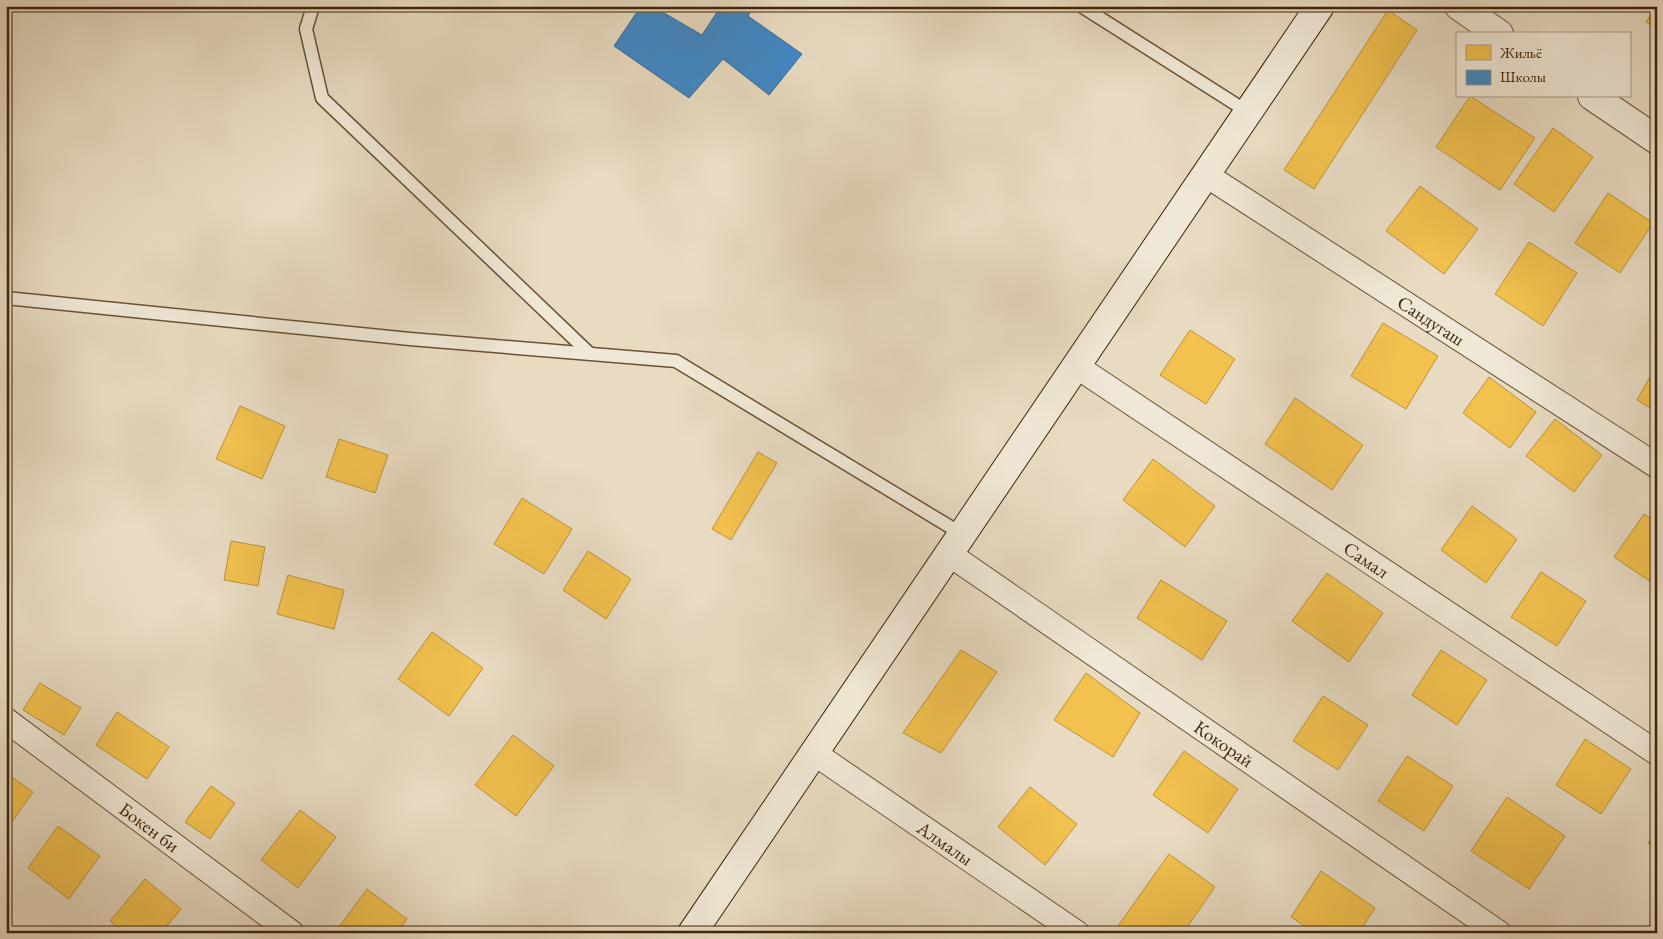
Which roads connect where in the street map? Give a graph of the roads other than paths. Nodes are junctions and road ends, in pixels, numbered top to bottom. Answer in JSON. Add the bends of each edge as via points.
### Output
{"nodes":[{"id":1,"x":313,"y":6,"type":"edge"},
{"id":2,"x":1081,"y":6,"type":"edge"},
{"id":3,"x":1320,"y":6,"type":"edge"},
{"id":4,"x":1459,"y":6,"type":"edge"},
{"id":5,"x":1496,"y":32,"type":"edge"},
{"id":6,"x":1595,"y":98,"type":"edge"},
{"id":7,"x":1248,"y":112,"type":"junction"},
{"id":8,"x":1657,"y":140,"type":"edge"},
{"id":9,"x":1206,"y":174,"type":"junction"},
{"id":10,"x":6,"y":298,"type":"edge"},
{"id":11,"x":589,"y":353,"type":"junction"},
{"id":12,"x":1076,"y":366,"type":"junction"},
{"id":13,"x":1657,"y":466,"type":"edge"},
{"id":14,"x":956,"y":544,"type":"junction"},
{"id":15,"x":6,"y":720,"type":"edge"},
{"id":16,"x":814,"y":753,"type":"junction"},
{"id":17,"x":1657,"y":753,"type":"edge"},
{"id":18,"x":292,"y":933,"type":"edge"},
{"id":19,"x":692,"y":933,"type":"edge"},
{"id":20,"x":1077,"y":933,"type":"edge"},
{"id":21,"x":1499,"y":933,"type":"edge"}],
"edges":[{"from":1,"to":11,"type":"lane","via":[[306,28],[322,98]]},
{"from":2,"to":7,"type":"lane"},
{"from":3,"to":7,"type":"main road"},
{"from":4,"to":5,"type":"main road"},
{"from":6,"to":8,"type":"main road"},
{"from":7,"to":9,"type":"main road"},
{"from":9,"to":12,"type":"main road"},
{"from":9,"to":13,"type":"street","name":"Сандугаш"},
{"from":10,"to":11,"type":"lane","via":[[400,338]]},
{"from":11,"to":14,"type":"lane","via":[[676,361]]},
{"from":12,"to":14,"type":"main road"},
{"from":12,"to":17,"type":"street","name":"Самал"},
{"from":14,"to":16,"type":"main road"},
{"from":14,"to":21,"type":"street","name":"Кокорай"},
{"from":15,"to":18,"type":"street","name":"Бокен би"},
{"from":16,"to":19,"type":"main road"},
{"from":16,"to":20,"type":"street","name":"Алмалы"}]}
